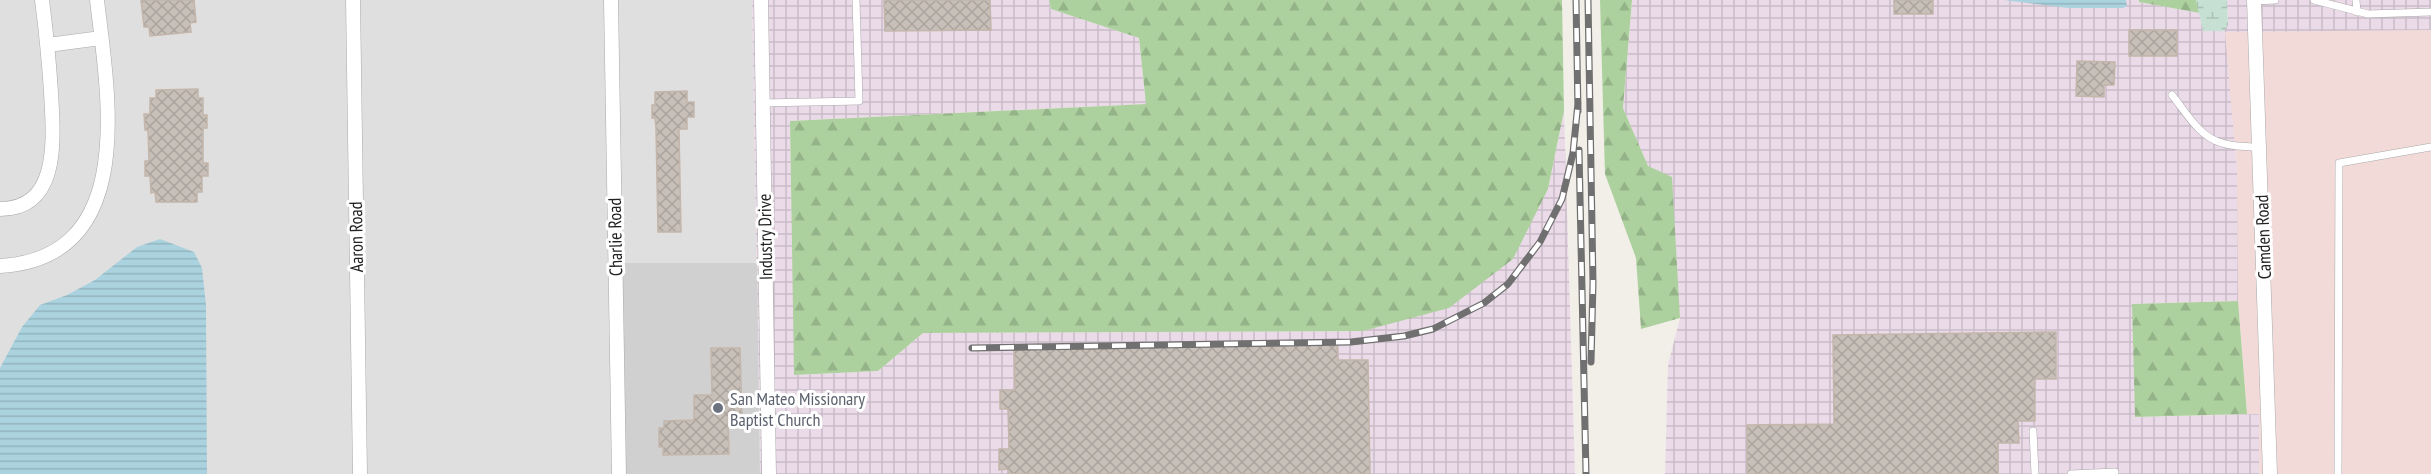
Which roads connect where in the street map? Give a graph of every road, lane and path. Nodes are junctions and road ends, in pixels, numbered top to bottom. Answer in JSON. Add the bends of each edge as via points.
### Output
{"nodes":[{"id":1,"x":42,"y":0,"type":"edge"},
{"id":2,"x":97,"y":0,"type":"edge"},
{"id":3,"x":352,"y":0,"type":"edge"},
{"id":4,"x":611,"y":0,"type":"edge"},
{"id":5,"x":761,"y":0,"type":"edge"},
{"id":6,"x":856,"y":0,"type":"edge"},
{"id":7,"x":2275,"y":0,"type":"edge"},
{"id":8,"x":2314,"y":0,"type":"edge"},
{"id":9,"x":2356,"y":0,"type":"edge"},
{"id":10,"x":2254,"y":1,"type":"edge"},
{"id":11,"x":2357,"y":12,"type":"junction"},
{"id":12,"x":2431,"y":12,"type":"edge"},
{"id":13,"x":101,"y":38,"type":"junction"},
{"id":14,"x":48,"y":45,"type":"junction"},
{"id":15,"x":2172,"y":95,"type":"dead end"},
{"id":16,"x":763,"y":103,"type":"junction"},
{"id":17,"x":2431,"y":147,"type":"edge"},
{"id":18,"x":2260,"y":148,"type":"junction"},
{"id":19,"x":0,"y":209,"type":"edge"},
{"id":20,"x":0,"y":266,"type":"edge"},
{"id":21,"x":2033,"y":431,"type":"dead end"},
{"id":22,"x":2115,"y":472,"type":"dead end"},
{"id":23,"x":360,"y":474,"type":"edge"},
{"id":24,"x":619,"y":474,"type":"edge"},
{"id":25,"x":769,"y":474,"type":"edge"},
{"id":26,"x":2035,"y":474,"type":"edge"},
{"id":27,"x":2071,"y":474,"type":"edge"},
{"id":28,"x":2270,"y":474,"type":"edge"},
{"id":29,"x":2338,"y":474,"type":"edge"}],
"edges":[{"from":1,"to":14,"type":"street"},
{"from":2,"to":13,"type":"street"},
{"from":3,"to":23,"type":"street","name":"Aaron Road"},
{"from":4,"to":24,"type":"street","name":"Charlie Road"},
{"from":5,"to":16,"type":"street","name":"Industry Drive"},
{"from":6,"to":16,"type":"lane","via":[[859,101]]},
{"from":7,"to":10,"type":"lane"},
{"from":8,"to":11,"type":"lane"},
{"from":9,"to":11,"type":"lane"},
{"from":10,"to":18,"type":"street","name":"Camden Road"},
{"from":11,"to":12,"type":"lane"},
{"from":13,"to":14,"type":"street"},
{"from":13,"to":20,"type":"street","via":[[108,122],[99,194],[90,216],[81,231],[51,254],[18,265]]},
{"from":14,"to":19,"type":"street","via":[[51,164],[43,186],[32,200],[21,207]]},
{"from":15,"to":18,"type":"lane","via":[[2211,139]]},
{"from":16,"to":25,"type":"street","name":"Industry Drive"},
{"from":17,"to":29,"type":"lane","via":[[2339,163]]},
{"from":18,"to":28,"type":"street","name":"Camden Road"},
{"from":21,"to":26,"type":"lane"},
{"from":22,"to":27,"type":"lane"}]}
